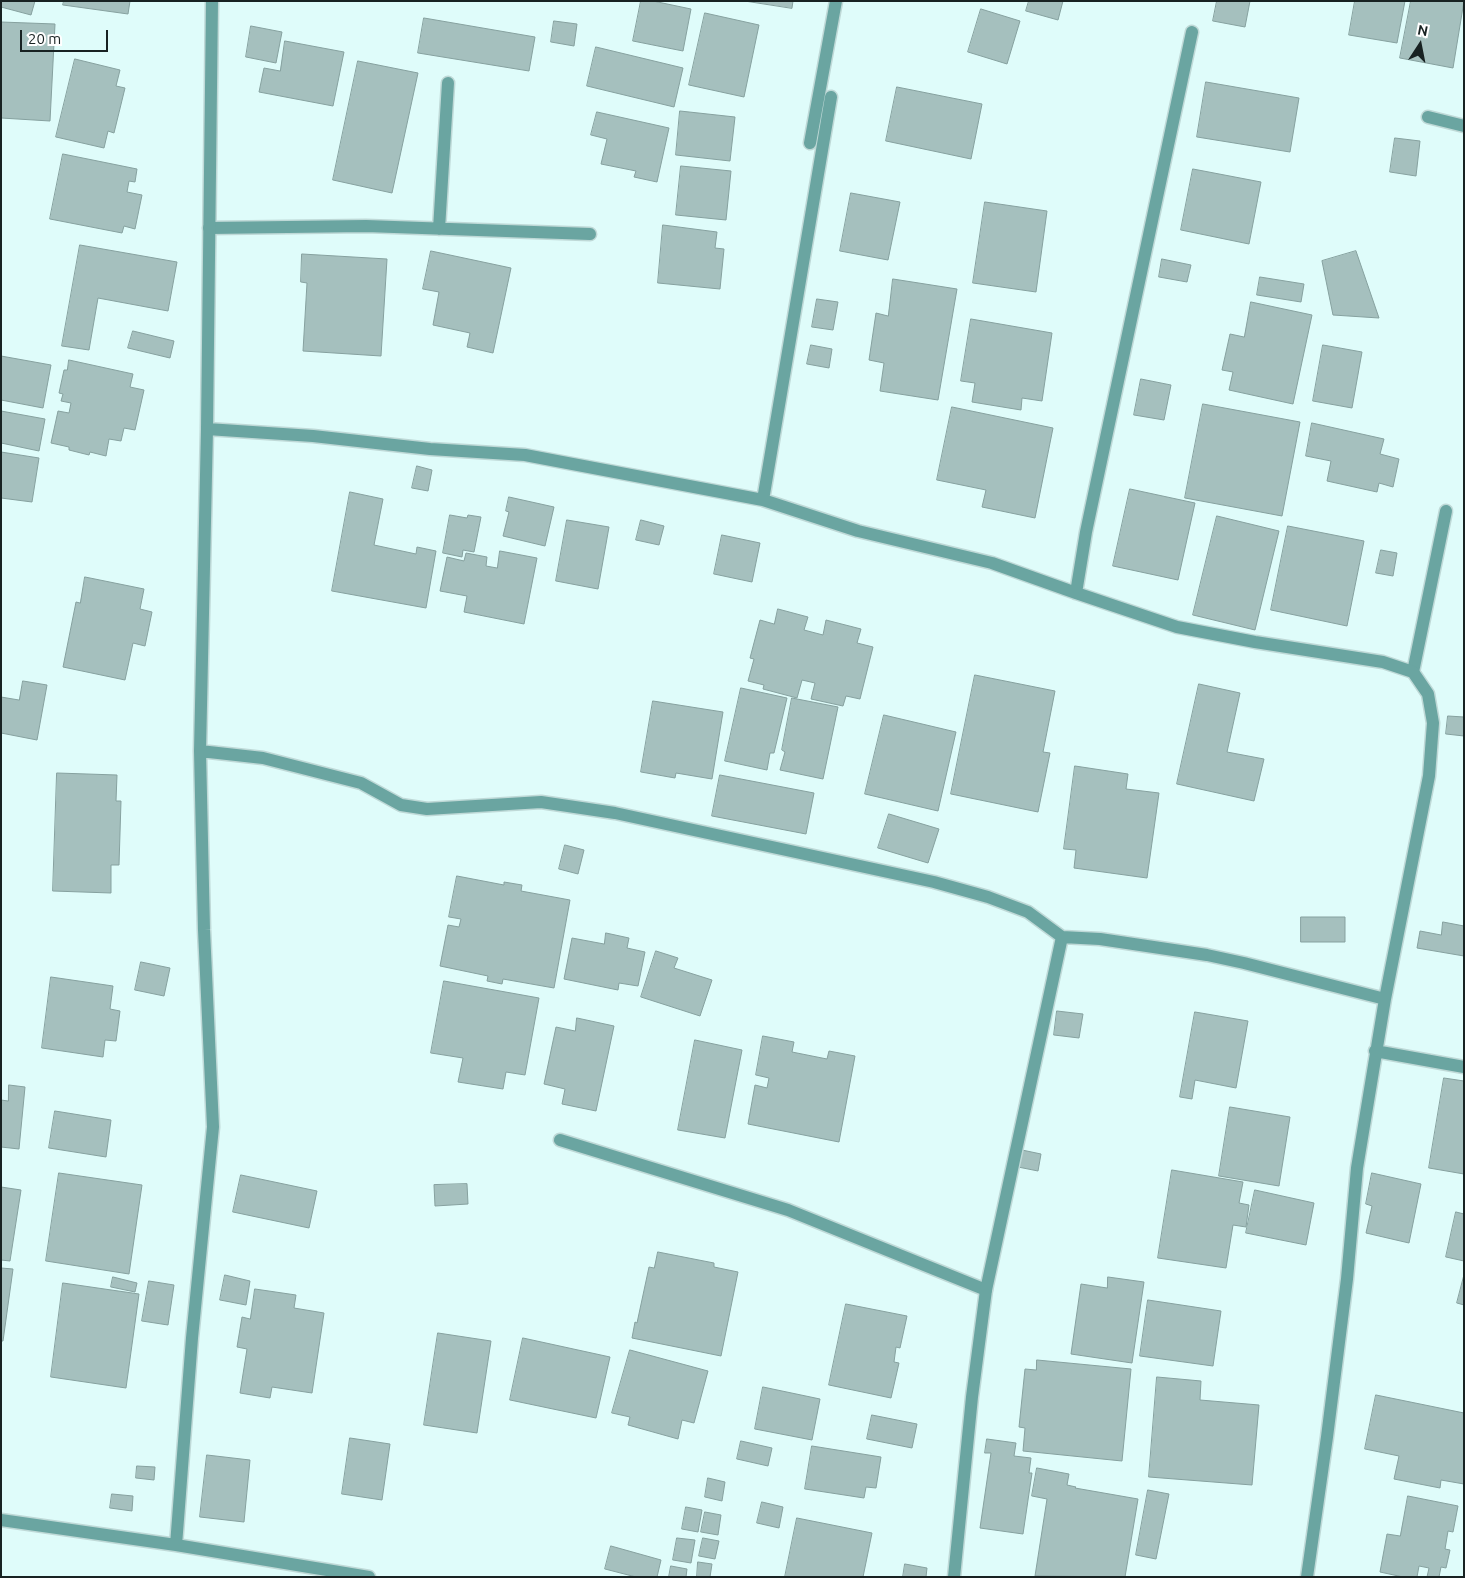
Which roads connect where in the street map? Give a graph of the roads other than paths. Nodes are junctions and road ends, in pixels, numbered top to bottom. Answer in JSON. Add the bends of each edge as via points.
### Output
{"nodes":[{"id":1,"x":212,"y":1,"type":"edge"},
{"id":2,"x":836,"y":1,"type":"edge"},
{"id":3,"x":1192,"y":32,"type":"dead end"},
{"id":4,"x":448,"y":83,"type":"dead end"},
{"id":5,"x":831,"y":97,"type":"dead end"},
{"id":6,"x":1428,"y":117,"type":"dead end"},
{"id":7,"x":1464,"y":126,"type":"edge"},
{"id":8,"x":810,"y":143,"type":"dead end"},
{"id":9,"x":209,"y":228,"type":"junction"},
{"id":10,"x":439,"y":229,"type":"junction"},
{"id":11,"x":590,"y":234,"type":"dead end"},
{"id":12,"x":207,"y":429,"type":"junction"},
{"id":13,"x":763,"y":500,"type":"junction"},
{"id":14,"x":1446,"y":511,"type":"dead end"},
{"id":15,"x":1076,"y":593,"type":"junction"},
{"id":16,"x":1412,"y":672,"type":"junction"},
{"id":17,"x":200,"y":751,"type":"junction"},
{"id":18,"x":1062,"y":936,"type":"junction"},
{"id":19,"x":1384,"y":999,"type":"junction"},
{"id":20,"x":1376,"y":1051,"type":"junction"},
{"id":21,"x":1464,"y":1067,"type":"edge"},
{"id":22,"x":560,"y":1140,"type":"dead end"},
{"id":23,"x":986,"y":1290,"type":"junction"},
{"id":24,"x":1,"y":1520,"type":"edge"},
{"id":25,"x":176,"y":1545,"type":"junction"},
{"id":26,"x":369,"y":1577,"type":"edge"},
{"id":27,"x":954,"y":1577,"type":"edge"},
{"id":28,"x":1307,"y":1577,"type":"edge"}],
"edges":[{"from":1,"to":9,"type":"street"},
{"from":2,"to":8,"type":"street"},
{"from":3,"to":15,"type":"street","via":[[1086,532]]},
{"from":4,"to":10,"type":"street"},
{"from":5,"to":13,"type":"street"},
{"from":6,"to":7,"type":"street"},
{"from":9,"to":10,"type":"street","via":[[366,226]]},
{"from":9,"to":12,"type":"street"},
{"from":10,"to":11,"type":"street"},
{"from":12,"to":13,"type":"street","via":[[525,456]]},
{"from":12,"to":17,"type":"street"},
{"from":13,"to":15,"type":"street","via":[[858,531],[992,563]]},
{"from":14,"to":16,"type":"street"},
{"from":15,"to":16,"type":"street","via":[[1177,627],[1383,662]]},
{"from":16,"to":19,"type":"street","via":[[1428,694],[1433,723],[1429,776]]},
{"from":17,"to":18,"type":"street","via":[[263,758],[361,783],[401,805],[427,809],[541,802],[615,813],[799,852],[988,897],[1028,912]]},
{"from":17,"to":25,"type":"street","via":[[213,1128]]},
{"from":18,"to":19,"type":"street","via":[[1207,955]]},
{"from":18,"to":23,"type":"street"},
{"from":19,"to":20,"type":"street"},
{"from":20,"to":21,"type":"street"},
{"from":20,"to":28,"type":"street","via":[[1357,1168],[1347,1279]]},
{"from":22,"to":23,"type":"street","via":[[788,1210]]},
{"from":23,"to":27,"type":"street"},
{"from":24,"to":25,"type":"street"},
{"from":25,"to":26,"type":"street"}]}
